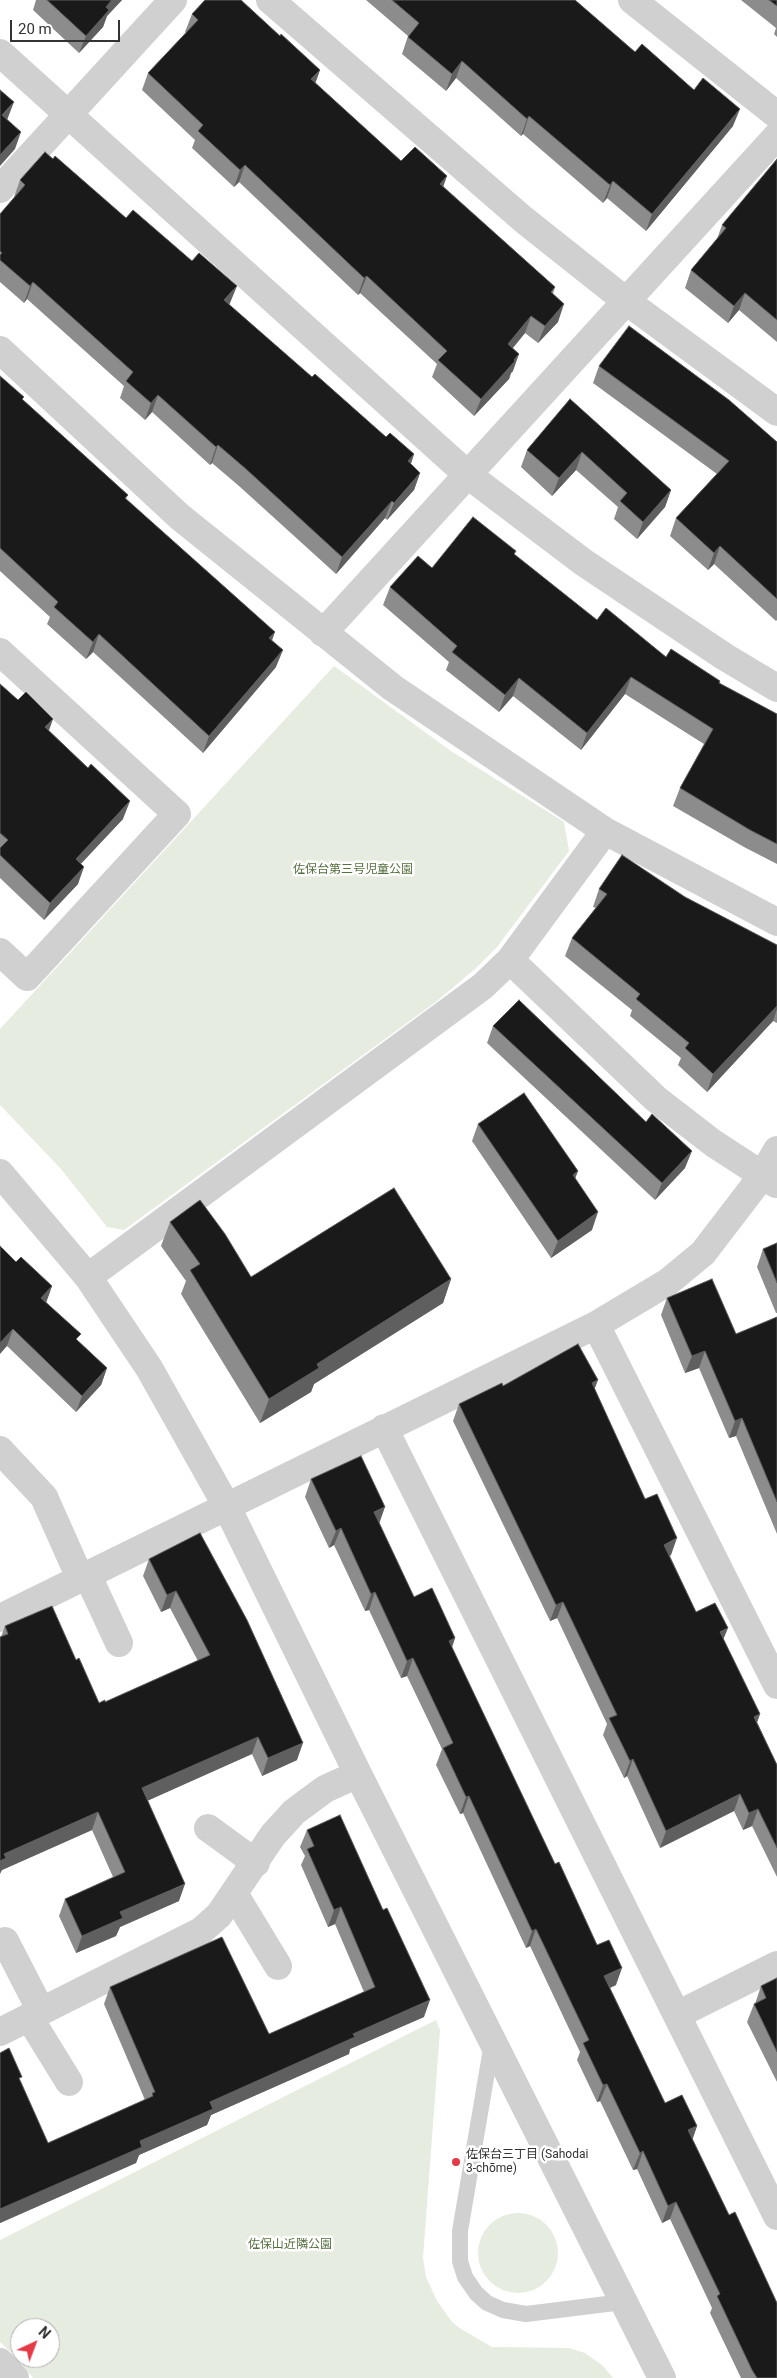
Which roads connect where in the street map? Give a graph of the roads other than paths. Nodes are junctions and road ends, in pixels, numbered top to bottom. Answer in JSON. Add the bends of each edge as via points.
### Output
{"nodes":[{"id":1,"x":173,"y":0,"type":"edge"},
{"id":2,"x":270,"y":0,"type":"edge"},
{"id":3,"x":632,"y":0,"type":"edge"},
{"id":4,"x":0,"y":53,"type":"edge"},
{"id":5,"x":68,"y":115,"type":"junction"},
{"id":6,"x":777,"y":115,"type":"edge"},
{"id":7,"x":777,"y":136,"type":"edge"},
{"id":8,"x":0,"y":189,"type":"edge"},
{"id":9,"x":626,"y":301,"type":"junction"},
{"id":10,"x":0,"y":350,"type":"edge"},
{"id":11,"x":777,"y":412,"type":"edge"},
{"id":12,"x":468,"y":475,"type":"junction"},
{"id":13,"x":323,"y":633,"type":"junction"},
{"id":14,"x":0,"y":652,"type":"edge"},
{"id":15,"x":777,"y":688,"type":"edge"},
{"id":16,"x":604,"y":831,"type":"junction"},
{"id":17,"x":777,"y":922,"type":"edge"},
{"id":18,"x":0,"y":952,"type":"edge"},
{"id":19,"x":510,"y":960,"type":"junction"},
{"id":20,"x":777,"y":1150,"type":"edge"},
{"id":21,"x":0,"y":1173,"type":"edge"},
{"id":22,"x":769,"y":1180,"type":"edge"},
{"id":23,"x":88,"y":1277,"type":"junction"},
{"id":24,"x":596,"y":1325,"type":"junction"},
{"id":25,"x":384,"y":1428,"type":"junction"},
{"id":26,"x":0,"y":1450,"type":"edge"},
{"id":27,"x":226,"y":1505,"type":"junction"},
{"id":28,"x":83,"y":1576,"type":"junction"},
{"id":29,"x":0,"y":1618,"type":"edge"},
{"id":30,"x":119,"y":1642,"type":"dead end"},
{"id":31,"x":777,"y":1685,"type":"edge"},
{"id":32,"x":358,"y":1774,"type":"junction"},
{"id":33,"x":208,"y":1828,"type":"dead end"},
{"id":34,"x":256,"y":1863,"type":"junction"},
{"id":35,"x":235,"y":1895,"type":"junction"},
{"id":36,"x":5,"y":1942,"type":"dead end"},
{"id":37,"x":777,"y":1965,"type":"edge"},
{"id":38,"x":278,"y":1966,"type":"dead end"},
{"id":39,"x":35,"y":2014,"type":"junction"},
{"id":40,"x":677,"y":2015,"type":"junction"},
{"id":41,"x":0,"y":2032,"type":"edge"},
{"id":42,"x":492,"y":2040,"type":"junction"},
{"id":43,"x":69,"y":2082,"type":"dead end"},
{"id":44,"x":777,"y":2216,"type":"edge"},
{"id":45,"x":623,"y":2302,"type":"junction"},
{"id":46,"x":0,"y":2362,"type":"edge"},
{"id":47,"x":15,"y":2378,"type":"edge"},
{"id":48,"x":662,"y":2378,"type":"edge"}],
"edges":[{"from":1,"to":5,"type":"street"},
{"from":2,"to":9,"type":"street","via":[[524,220]]},
{"from":3,"to":6,"type":"street"},
{"from":4,"to":5,"type":"street"},
{"from":5,"to":8,"type":"street"},
{"from":5,"to":12,"type":"street"},
{"from":7,"to":9,"type":"street"},
{"from":9,"to":11,"type":"street"},
{"from":9,"to":12,"type":"street"},
{"from":10,"to":13,"type":"street","via":[[180,517]]},
{"from":12,"to":13,"type":"street"},
{"from":12,"to":15,"type":"street","via":[[583,562]]},
{"from":13,"to":16,"type":"street","via":[[393,688]]},
{"from":14,"to":18,"type":"street","via":[[177,814],[27,977]]},
{"from":16,"to":17,"type":"street"},
{"from":16,"to":19,"type":"street"},
{"from":19,"to":22,"type":"street","via":[[656,1099],[713,1143]]},
{"from":19,"to":23,"type":"street","via":[[483,986]]},
{"from":20,"to":22,"type":"street"},
{"from":21,"to":23,"type":"street"},
{"from":22,"to":24,"type":"street","via":[[703,1253],[668,1282]]},
{"from":23,"to":27,"type":"street","via":[[149,1368]]},
{"from":24,"to":25,"type":"street"},
{"from":24,"to":31,"type":"street"},
{"from":25,"to":27,"type":"street"},
{"from":25,"to":40,"type":"street"},
{"from":26,"to":28,"type":"street","via":[[44,1498]]},
{"from":27,"to":28,"type":"street"},
{"from":27,"to":32,"type":"street"},
{"from":28,"to":29,"type":"street"},
{"from":28,"to":30,"type":"street"},
{"from":32,"to":34,"type":"street","via":[[324,1789],[294,1812],[273,1835]]},
{"from":32,"to":42,"type":"street"},
{"from":33,"to":34,"type":"street"},
{"from":34,"to":35,"type":"street"},
{"from":35,"to":38,"type":"street"},
{"from":35,"to":39,"type":"street","via":[[201,1932]]},
{"from":36,"to":39,"type":"street"},
{"from":37,"to":40,"type":"street"},
{"from":39,"to":41,"type":"street"},
{"from":39,"to":43,"type":"street"},
{"from":40,"to":44,"type":"street"},
{"from":42,"to":45,"type":"street"},
{"from":42,"to":45,"type":"lane","via":[[460,2231],[460,2261],[465,2277],[487,2303],[526,2314]]},
{"from":45,"to":48,"type":"street"},
{"from":46,"to":47,"type":"street"}]}
